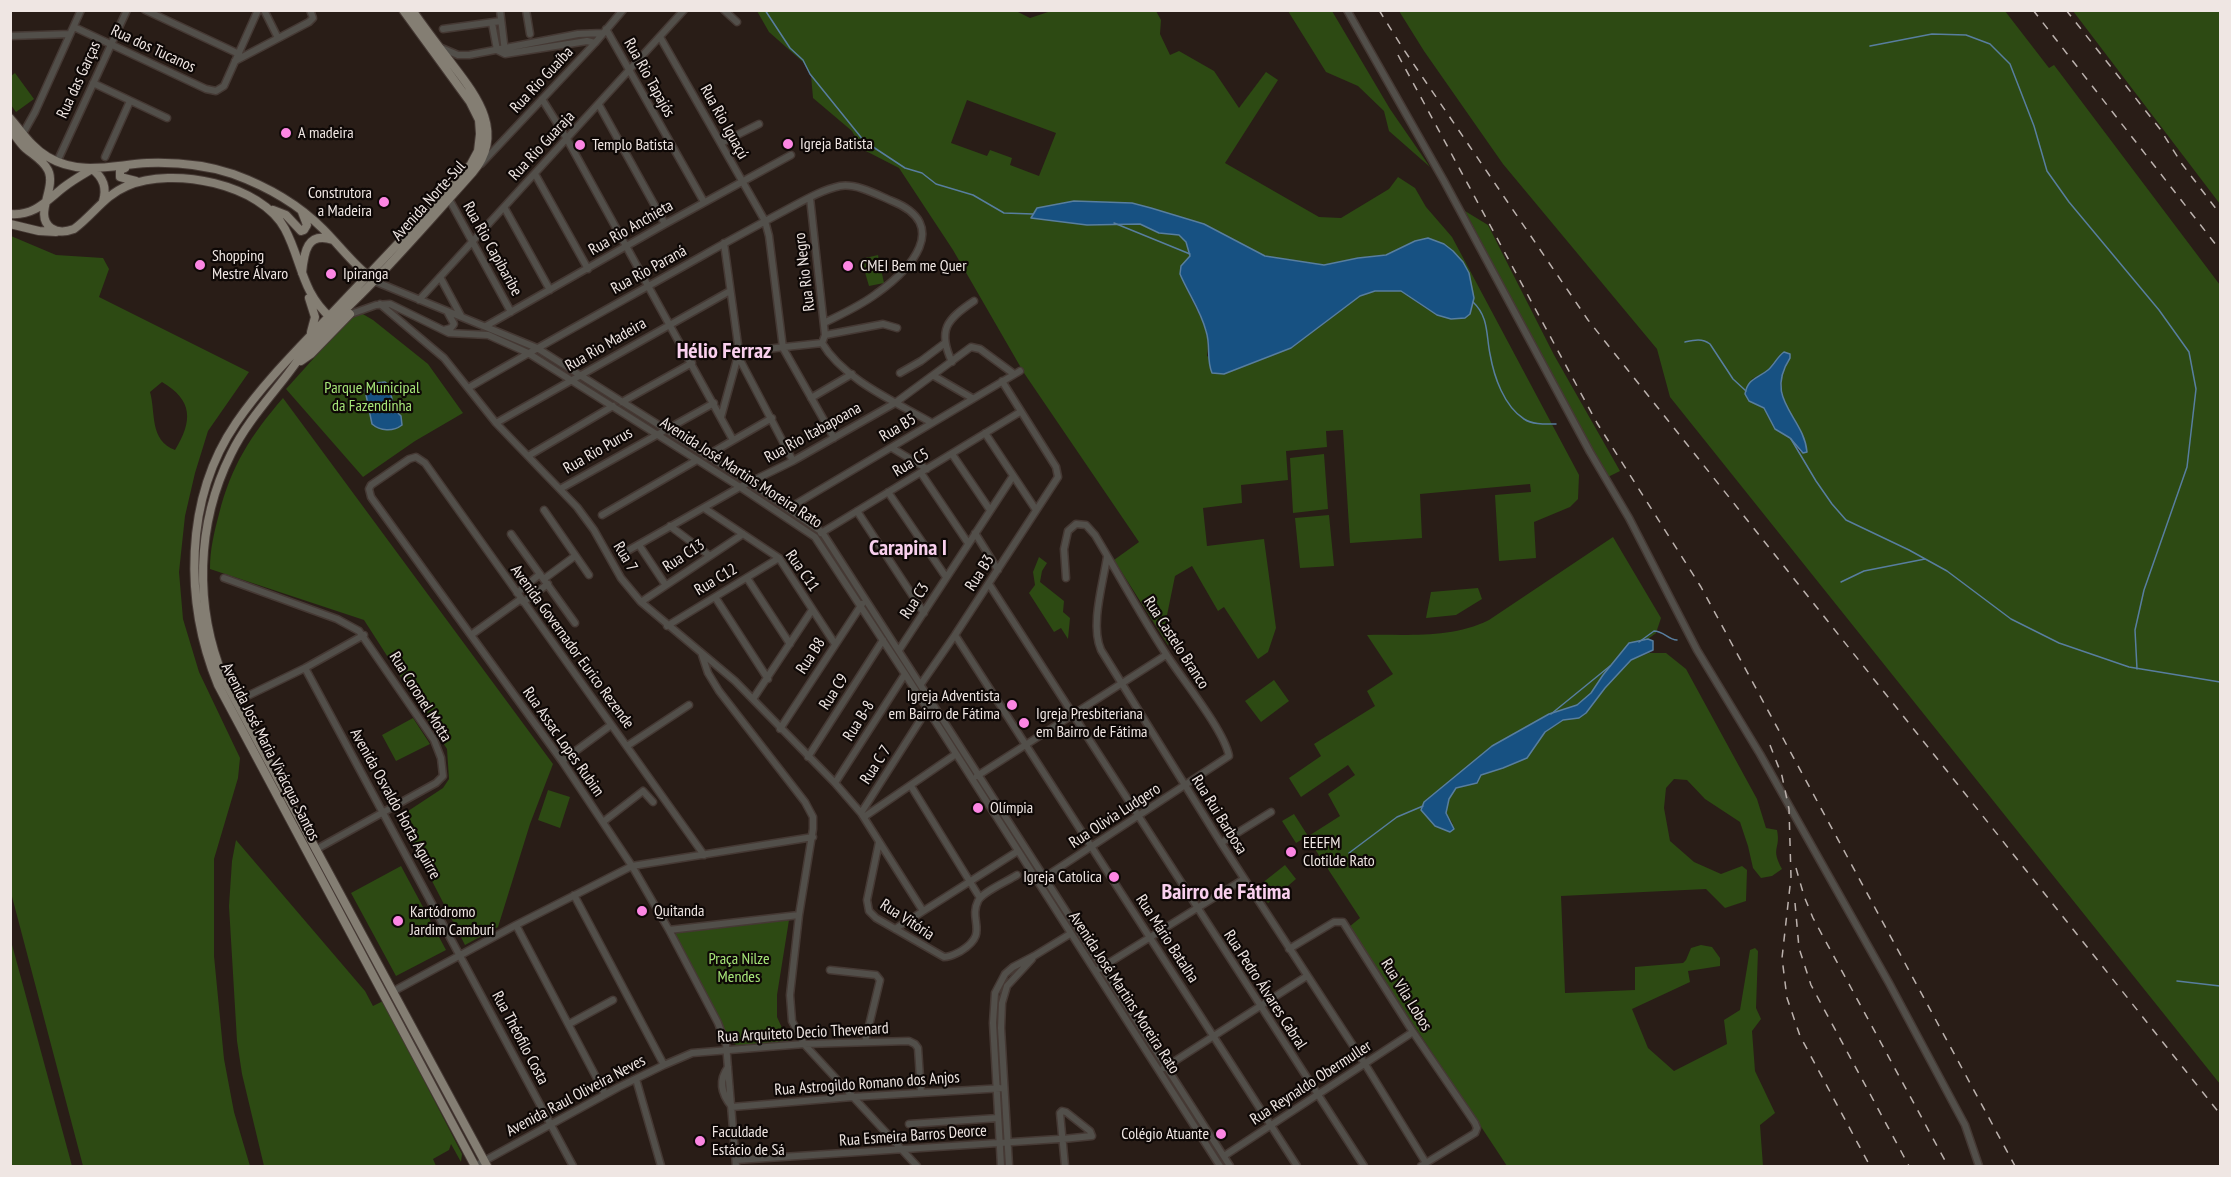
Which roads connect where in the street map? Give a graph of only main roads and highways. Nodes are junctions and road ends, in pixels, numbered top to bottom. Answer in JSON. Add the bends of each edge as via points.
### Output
{"nodes":[{"id":1,"x":403,"y":10,"type":"edge"},
{"id":2,"x":412,"y":10,"type":"edge"},
{"id":3,"x":10,"y":118,"type":"edge"},
{"id":4,"x":10,"y":129,"type":"edge"},
{"id":5,"x":21,"y":137,"type":"junction"},
{"id":6,"x":147,"y":163,"type":"junction"},
{"id":7,"x":92,"y":169,"type":"junction"},
{"id":8,"x":148,"y":180,"type":"junction"},
{"id":9,"x":103,"y":201,"type":"junction"},
{"id":10,"x":46,"y":203,"type":"junction"},
{"id":11,"x":271,"y":209,"type":"junction"},
{"id":12,"x":300,"y":209,"type":"junction"},
{"id":13,"x":10,"y":214,"type":"edge"},
{"id":14,"x":10,"y":224,"type":"edge"},
{"id":15,"x":62,"y":231,"type":"junction"},
{"id":16,"x":335,"y":241,"type":"junction"},
{"id":17,"x":302,"y":276,"type":"junction"},
{"id":18,"x":371,"y":278,"type":"junction"},
{"id":19,"x":306,"y":285,"type":"junction"},
{"id":20,"x":350,"y":315,"type":"road end"},
{"id":21,"x":333,"y":318,"type":"junction"},
{"id":22,"x":308,"y":339,"type":"junction"},
{"id":23,"x":294,"y":365,"type":"junction"},
{"id":24,"x":486,"y":1163,"type":"edge"},
{"id":25,"x":475,"y":1166,"type":"edge"}],
"edges":[{"from":1,"to":18,"type":"main road","name":"Avenida Norte-Sul","via":[[470,102],[479,120],[480,142],[466,171]]},
{"from":2,"to":18,"type":"main road","name":"Avenida Norte-Sul","via":[[476,95],[484,111],[486,143],[478,166]]},
{"from":3,"to":5,"type":"main road"},
{"from":4,"to":5,"type":"main road"},
{"from":5,"to":7,"type":"main road","via":[[57,162]]},
{"from":5,"to":10,"type":"main road","via":[[49,171],[51,182]]},
{"from":6,"to":7,"type":"main road"},
{"from":6,"to":8,"type":"main road","via":[[123,168],[119,173],[123,179]]},
{"from":6,"to":12,"type":"main road","via":[[188,165],[230,174],[271,191]]},
{"from":7,"to":9,"type":"main road","via":[[103,183]]},
{"from":7,"to":10,"type":"main road"},
{"from":8,"to":9,"type":"main road","via":[[126,186]]},
{"from":8,"to":11,"type":"main road","via":[[182,178],[215,184]]},
{"from":9,"to":15,"type":"main road","via":[[77,226]]},
{"from":10,"to":13,"type":"main road","via":[[31,212]]},
{"from":10,"to":15,"type":"main road","via":[[46,222],[54,230]]},
{"from":11,"to":12,"type":"main road","via":[[286,215],[301,231],[307,222]]},
{"from":11,"to":17,"type":"main road","via":[[286,231]]},
{"from":12,"to":16,"type":"main road"},
{"from":14,"to":15,"type":"main road","via":[[39,231]]},
{"from":16,"to":17,"type":"main road","via":[[323,237],[309,243]]},
{"from":16,"to":18,"type":"main road"},
{"from":17,"to":19,"type":"main road"},
{"from":18,"to":21,"type":"main road","name":"Avenida José Maria Vivácqua Santos"},
{"from":19,"to":21,"type":"main road","via":[[315,301]]},
{"from":19,"to":22,"type":"main road","via":[[315,317]]},
{"from":20,"to":23,"type":"main road","via":[[311,354]]},
{"from":21,"to":22,"type":"main road","name":"Avenida José Maria Vivácqua Santos"},
{"from":21,"to":23,"type":"main road","name":"Avenida José Maria Vivácqua Santos"},
{"from":22,"to":25,"type":"main road","name":"Avenida José Maria Vivácqua Santos","via":[[236,423],[211,475],[200,512],[195,558],[201,637],[235,720]]},
{"from":23,"to":24,"type":"main road","name":"Avenida José Maria Vivácqua Santos","via":[[254,416],[231,454],[218,488],[208,526],[202,577],[207,626],[216,661],[235,702]]}]}
